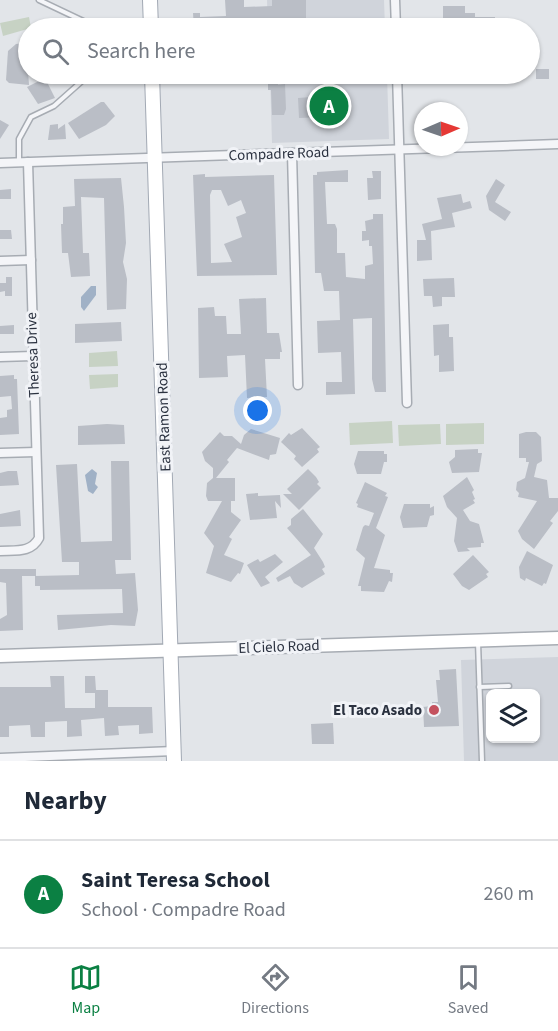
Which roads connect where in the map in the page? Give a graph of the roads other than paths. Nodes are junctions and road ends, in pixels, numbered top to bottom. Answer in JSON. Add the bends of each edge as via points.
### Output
{"nodes":[{"id":1,"x":39,"y":0,"type":"edge"},
{"id":2,"x":150,"y":0,"type":"edge"},
{"id":3,"x":395,"y":0,"type":"edge"},
{"id":4,"x":77,"y":18,"type":"edge"},
{"id":5,"x":151,"y":18,"type":"edge"},
{"id":6,"x":396,"y":18,"type":"edge"},
{"id":7,"x":79,"y":84,"type":"edge"},
{"id":8,"x":152,"y":84,"type":"edge"},
{"id":9,"x":397,"y":84,"type":"edge"},
{"id":10,"x":558,"y":144,"type":"edge"},
{"id":11,"x":400,"y":150,"type":"junction"},
{"id":12,"x":292,"y":153,"type":"junction"},
{"id":13,"x":155,"y":158,"type":"junction"},
{"id":14,"x":23,"y":162,"type":"junction"},
{"id":15,"x":0,"y":163,"type":"edge"},
{"id":16,"x":31,"y":260,"type":"junction"},
{"id":17,"x":0,"y":261,"type":"edge"},
{"id":18,"x":33,"y":356,"type":"junction"},
{"id":19,"x":0,"y":357,"type":"edge"},
{"id":20,"x":298,"y":385,"type":"dead end"},
{"id":21,"x":407,"y":403,"type":"dead end"},
{"id":22,"x":36,"y":452,"type":"junction"},
{"id":23,"x":0,"y":453,"type":"edge"},
{"id":24,"x":0,"y":551,"type":"edge"},
{"id":25,"x":558,"y":638,"type":"edge"},
{"id":26,"x":478,"y":640,"type":"junction"},
{"id":27,"x":172,"y":651,"type":"junction"},
{"id":28,"x":0,"y":656,"type":"edge"},
{"id":29,"x":509,"y":686,"type":"dead end"},
{"id":30,"x":479,"y":687,"type":"junction"},
{"id":31,"x":174,"y":756,"type":"edge"},
{"id":32,"x":0,"y":758,"type":"edge"},
{"id":33,"x":482,"y":761,"type":"edge"}],
"edges":[{"from":1,"to":4,"type":"lane"},
{"from":2,"to":5,"type":"main road"},
{"from":3,"to":6,"type":"street"},
{"from":7,"to":14,"type":"lane","via":[[54,106],[31,117],[19,139]]},
{"from":8,"to":13,"type":"main road","name":"East Ramon Road"},
{"from":9,"to":11,"type":"street"},
{"from":10,"to":11,"type":"street","name":"Compadre Road"},
{"from":11,"to":12,"type":"street","name":"Compadre Road"},
{"from":11,"to":21,"type":"street"},
{"from":12,"to":13,"type":"street","name":"Compadre Road"},
{"from":12,"to":20,"type":"street"},
{"from":13,"to":14,"type":"street","name":"Compadre Road"},
{"from":13,"to":27,"type":"main road","name":"East Ramon Road"},
{"from":14,"to":15,"type":"street","name":"Compadre Road"},
{"from":14,"to":16,"type":"street","name":"Theresa Drive"},
{"from":16,"to":17,"type":"street"},
{"from":16,"to":18,"type":"street","name":"Theresa Drive"},
{"from":18,"to":19,"type":"street"},
{"from":18,"to":22,"type":"street","name":"Theresa Drive"},
{"from":22,"to":23,"type":"street"},
{"from":22,"to":24,"type":"street","name":"Theresa Drive","via":[[39,538],[27,550]]},
{"from":25,"to":26,"type":"main road","name":"El Cielo Road"},
{"from":26,"to":27,"type":"main road","name":"El Cielo Road"},
{"from":26,"to":30,"type":"lane"},
{"from":27,"to":28,"type":"main road","name":"El Cielo Road"},
{"from":27,"to":31,"type":"main road","name":"East Ramon Road"},
{"from":29,"to":30,"type":"lane"},
{"from":30,"to":33,"type":"lane"},
{"from":31,"to":32,"type":"street"}]}
